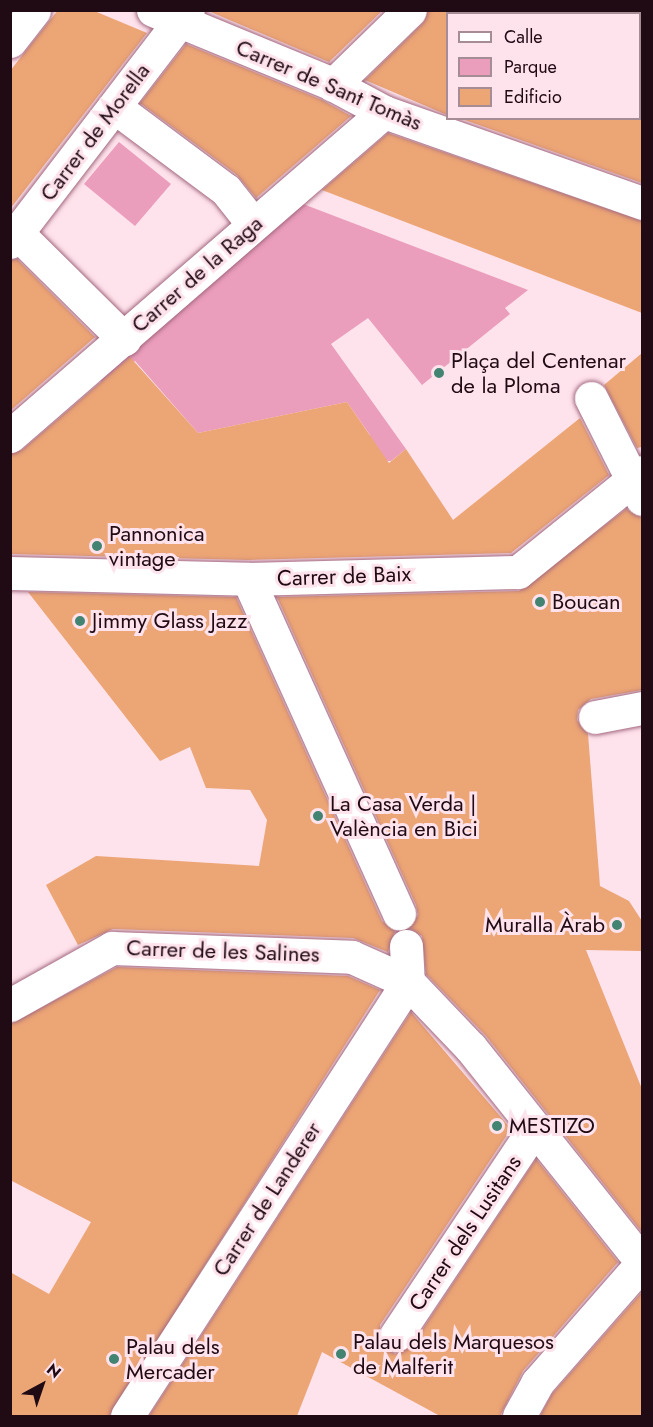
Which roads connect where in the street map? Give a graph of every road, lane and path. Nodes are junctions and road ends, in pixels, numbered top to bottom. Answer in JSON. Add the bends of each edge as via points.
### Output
{"nodes":[{"id":1,"x":33,"y":10,"type":"edge"},
{"id":2,"x":410,"y":10,"type":"edge"},
{"id":3,"x":173,"y":14,"type":"edge"},
{"id":4,"x":10,"y":41,"type":"edge"},
{"id":5,"x":333,"y":85,"type":"junction"},
{"id":6,"x":116,"y":108,"type":"junction"},
{"id":7,"x":384,"y":112,"type":"junction"},
{"id":8,"x":642,"y":203,"type":"edge"},
{"id":9,"x":253,"y":224,"type":"junction"},
{"id":10,"x":14,"y":237,"type":"edge"},
{"id":11,"x":124,"y":339,"type":"junction"},
{"id":12,"x":591,"y":398,"type":"dead end"},
{"id":13,"x":10,"y":436,"type":"edge"},
{"id":14,"x":639,"y":483,"type":"edge"},
{"id":15,"x":10,"y":573,"type":"edge"},
{"id":16,"x":248,"y":579,"type":"junction"},
{"id":17,"x":642,"y":708,"type":"edge"},
{"id":18,"x":595,"y":717,"type":"dead end"},
{"id":19,"x":399,"y":913,"type":"dead end"},
{"id":20,"x":406,"y":946,"type":"dead end"},
{"id":21,"x":408,"y":982,"type":"junction"},
{"id":22,"x":10,"y":1005,"type":"edge"},
{"id":23,"x":533,"y":1130,"type":"junction"},
{"id":24,"x":642,"y":1262,"type":"edge"},
{"id":25,"x":396,"y":1335,"type":"dead end"},
{"id":26,"x":127,"y":1416,"type":"edge"},
{"id":27,"x":519,"y":1416,"type":"edge"}],
"edges":[{"from":1,"to":4,"type":"street"},
{"from":2,"to":5,"type":"street"},
{"from":3,"to":5,"type":"street","name":"Carrer de Sant Tomàs"},
{"from":3,"to":6,"type":"street","name":"Carrer de Morella"},
{"from":5,"to":7,"type":"street","name":"Carrer de Sant Tomàs"},
{"from":6,"to":9,"type":"street","via":[[226,190]]},
{"from":6,"to":10,"type":"street","name":"Carrer de Morella"},
{"from":7,"to":8,"type":"street","name":"Carrer de Sant Tomàs"},
{"from":7,"to":9,"type":"street","name":"Carrer de la Raga"},
{"from":9,"to":11,"type":"street","name":"Carrer de la Raga"},
{"from":10,"to":11,"type":"street"},
{"from":11,"to":13,"type":"street","name":"Carrer de la Raga"},
{"from":12,"to":14,"type":"street"},
{"from":14,"to":16,"type":"street","name":"Carrer de Baix","via":[[518,572]]},
{"from":15,"to":16,"type":"street","name":"Carrer de Baix"},
{"from":16,"to":19,"type":"street"},
{"from":17,"to":18,"type":"street"},
{"from":20,"to":21,"type":"street"},
{"from":21,"to":22,"type":"street","name":"Carrer de les Salines","via":[[352,957],[112,948]]},
{"from":21,"to":23,"type":"street","via":[[471,1048]]},
{"from":21,"to":26,"type":"street","name":"Carrer de Landerer"},
{"from":23,"to":24,"type":"street"},
{"from":23,"to":25,"type":"street","name":"Carrer dels Lusitans"},
{"from":24,"to":27,"type":"street","via":[[537,1383]]}]}
